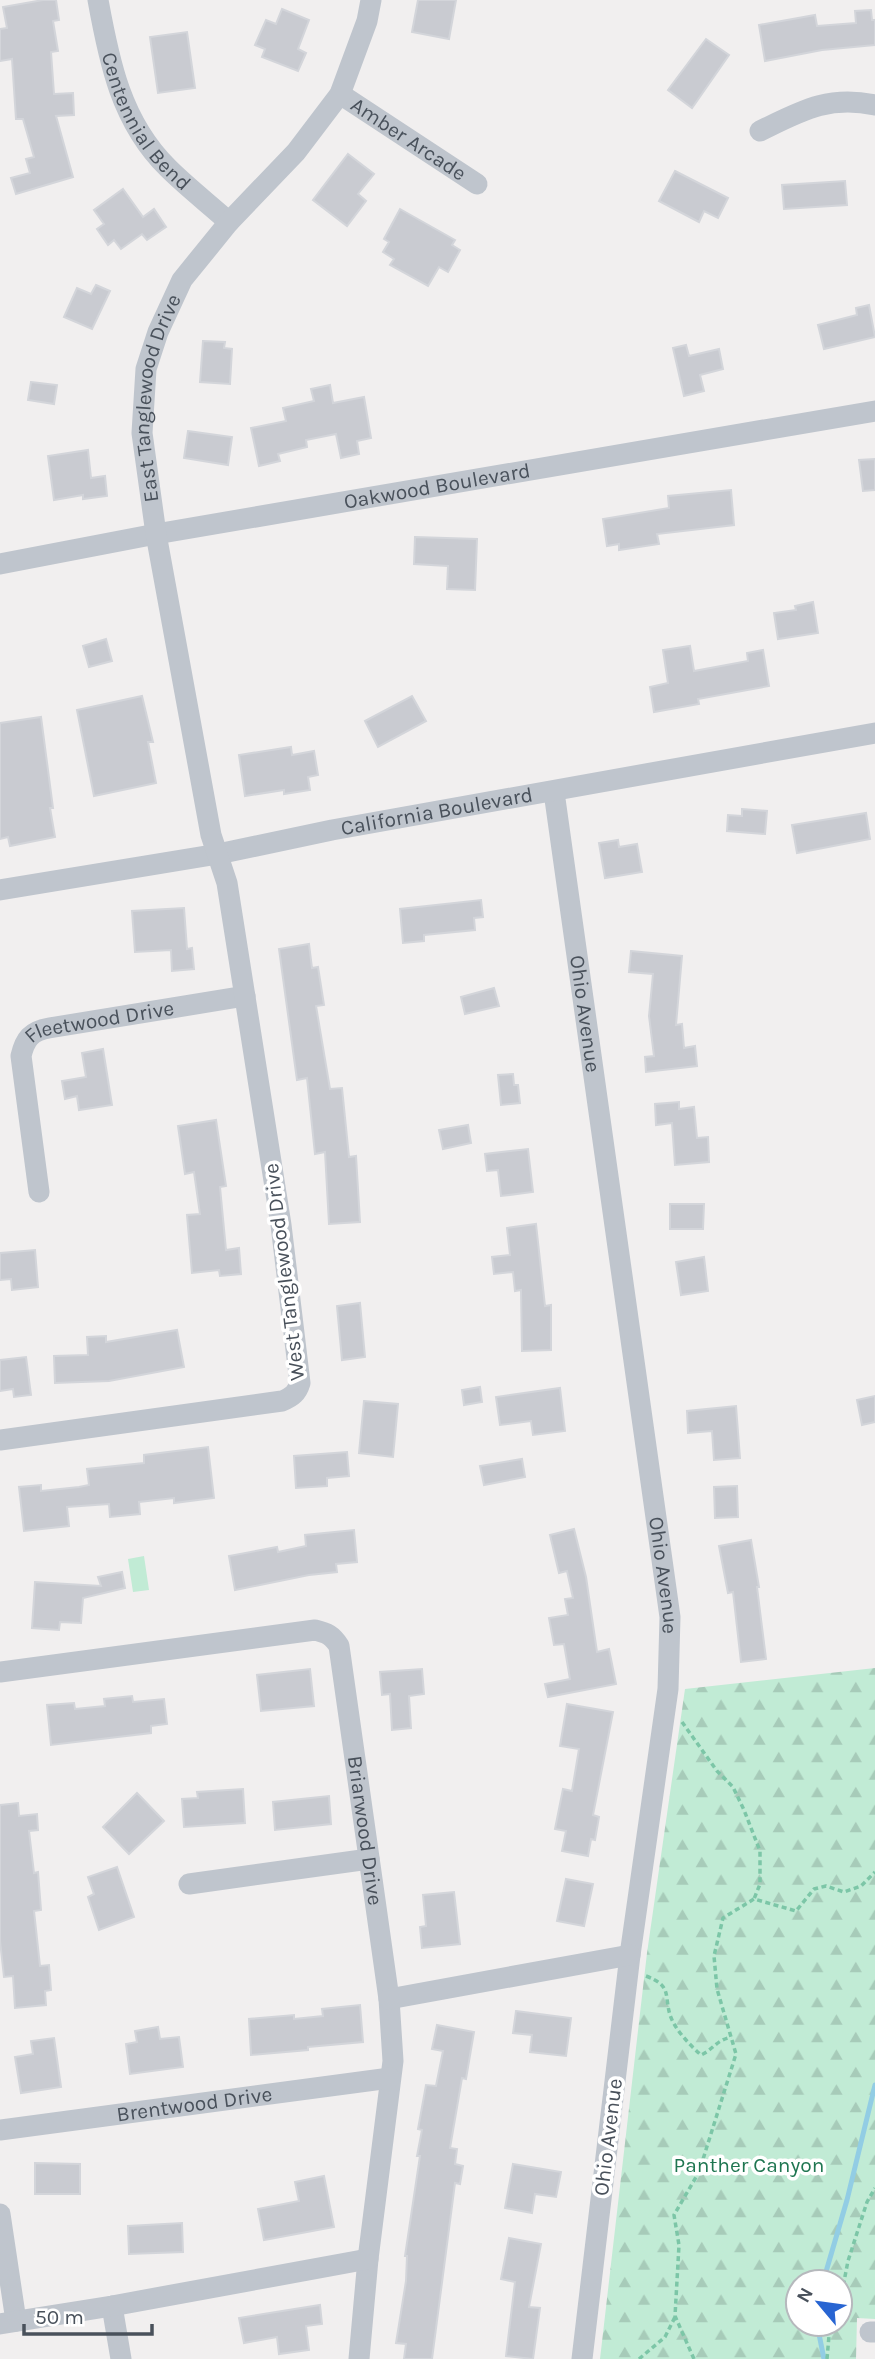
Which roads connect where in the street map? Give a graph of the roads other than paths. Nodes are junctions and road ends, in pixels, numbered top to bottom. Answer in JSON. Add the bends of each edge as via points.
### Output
{"nodes":[{"id":1,"x":98,"y":0,"type":"edge"},
{"id":2,"x":371,"y":0,"type":"edge"},
{"id":3,"x":340,"y":94,"type":"junction"},
{"id":4,"x":875,"y":105,"type":"edge"},
{"id":5,"x":760,"y":131,"type":"dead end"},
{"id":6,"x":477,"y":184,"type":"dead end"},
{"id":7,"x":229,"y":222,"type":"junction"},
{"id":8,"x":875,"y":411,"type":"edge"},
{"id":9,"x":156,"y":534,"type":"junction"},
{"id":10,"x":0,"y":564,"type":"edge"},
{"id":11,"x":875,"y":733,"type":"edge"},
{"id":12,"x":554,"y":792,"type":"junction"},
{"id":13,"x":218,"y":854,"type":"junction"},
{"id":14,"x":0,"y":890,"type":"edge"},
{"id":15,"x":245,"y":996,"type":"junction"},
{"id":16,"x":39,"y":1192,"type":"dead end"},
{"id":17,"x":0,"y":1440,"type":"edge"},
{"id":18,"x":0,"y":1672,"type":"edge"},
{"id":19,"x":369,"y":1859,"type":"junction"},
{"id":20,"x":188,"y":1884,"type":"dead end"},
{"id":21,"x":629,"y":1962,"type":"junction"},
{"id":22,"x":389,"y":1999,"type":"junction"},
{"id":23,"x":390,"y":2078,"type":"junction"},
{"id":24,"x":0,"y":2130,"type":"edge"},
{"id":25,"x":0,"y":2214,"type":"edge"},
{"id":26,"x":368,"y":2259,"type":"junction"},
{"id":27,"x":112,"y":2306,"type":"junction"},
{"id":28,"x":8,"y":2322,"type":"edge"},
{"id":29,"x":121,"y":2359,"type":"edge"},
{"id":30,"x":359,"y":2359,"type":"edge"},
{"id":31,"x":582,"y":2359,"type":"edge"}],
"edges":[{"from":1,"to":7,"type":"street","name":"Centennial Bend","via":[[110,64],[139,132],[167,167]]},
{"from":2,"to":3,"type":"street","name":"East Tanglewood Drive"},
{"from":3,"to":6,"type":"street","name":"Amber Arcade"},
{"from":3,"to":7,"type":"street","name":"East Tanglewood Drive","via":[[296,152]]},
{"from":4,"to":5,"type":"street","via":[[831,101]]},
{"from":7,"to":9,"type":"street","name":"East Tanglewood Drive","via":[[182,280],[146,369],[142,433]]},
{"from":8,"to":9,"type":"street","name":"Oakwood Boulevard"},
{"from":9,"to":10,"type":"street","name":"Oakwood Boulevard"},
{"from":9,"to":13,"type":"street","name":"East Tanglewood Drive"},
{"from":11,"to":12,"type":"street","name":"California Boulevard"},
{"from":12,"to":13,"type":"street","name":"California Boulevard"},
{"from":12,"to":21,"type":"street","name":"Ohio Avenue","via":[[670,1617],[668,1689]]},
{"from":13,"to":14,"type":"street","name":"California Boulevard"},
{"from":13,"to":15,"type":"street","name":"West Tanglewood Drive"},
{"from":15,"to":16,"type":"street","name":"Fleetwood Drive","via":[[29,1035],[21,1056]]},
{"from":15,"to":17,"type":"street","name":"West Tanglewood Drive","via":[[281,1225],[298,1391],[282,1401]]},
{"from":18,"to":19,"type":"street","name":"Briarwood Drive","via":[[326,1632],[334,1637],[341,1657]]},
{"from":19,"to":20,"type":"street"},
{"from":19,"to":22,"type":"street","name":"Briarwood Drive"},
{"from":21,"to":22,"type":"street"},
{"from":21,"to":31,"type":"street","name":"Ohio Avenue"},
{"from":22,"to":23,"type":"street","name":"Briarwood Drive"},
{"from":23,"to":24,"type":"street","name":"Brentwood Drive"},
{"from":23,"to":26,"type":"street","name":"Briarwood Drive"},
{"from":25,"to":28,"type":"street"},
{"from":26,"to":27,"type":"street"},
{"from":26,"to":30,"type":"street","name":"Briarwood Drive"},
{"from":27,"to":28,"type":"street"},
{"from":27,"to":29,"type":"street"}]}
